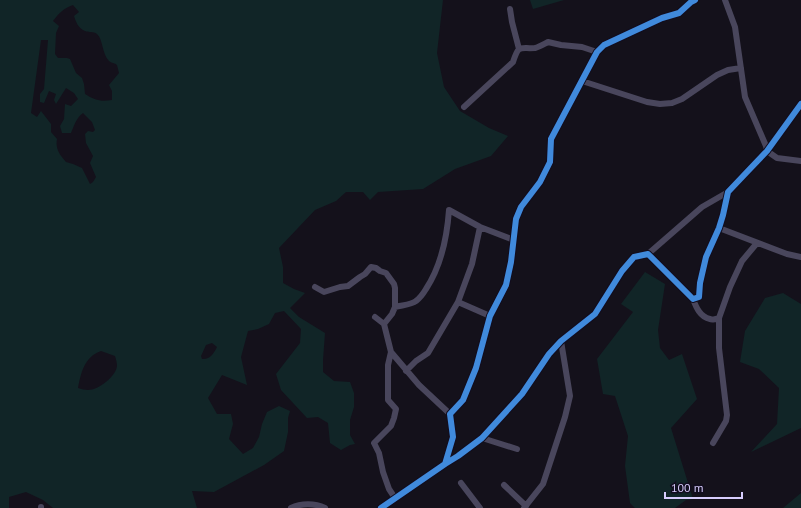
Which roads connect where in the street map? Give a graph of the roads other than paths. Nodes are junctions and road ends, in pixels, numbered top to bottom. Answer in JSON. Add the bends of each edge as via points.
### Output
{"nodes":[{"id":1,"x":695,"y":0,"type":"edge"},
{"id":2,"x":725,"y":0,"type":"edge"},
{"id":3,"x":510,"y":9,"type":"dead end"},
{"id":4,"x":519,"y":49,"type":"junction"},
{"id":5,"x":597,"y":52,"type":"junction"},
{"id":6,"x":741,"y":68,"type":"junction"},
{"id":7,"x":582,"y":81,"type":"junction"},
{"id":8,"x":801,"y":104,"type":"edge"},
{"id":9,"x":464,"y":107,"type":"dead end"},
{"id":10,"x":767,"y":151,"type":"junction"},
{"id":11,"x":801,"y":161,"type":"edge"},
{"id":12,"x":728,"y":192,"type":"junction"},
{"id":13,"x":480,"y":227,"type":"junction"},
{"id":14,"x":719,"y":228,"type":"junction"},
{"id":15,"x":514,"y":240,"type":"junction"},
{"id":16,"x":757,"y":243,"type":"junction"},
{"id":17,"x":648,"y":254,"type":"junction"},
{"id":18,"x":801,"y":257,"type":"edge"},
{"id":19,"x":314,"y":287,"type":"dead end"},
{"id":20,"x":693,"y":299,"type":"junction"},
{"id":21,"x":458,"y":302,"type":"junction"},
{"id":22,"x":395,"y":307,"type":"junction"},
{"id":23,"x":490,"y":316,"type":"junction"},
{"id":24,"x":376,"y":317,"type":"dead end"},
{"id":25,"x":719,"y":318,"type":"junction"},
{"id":26,"x":384,"y":324,"type":"junction"},
{"id":27,"x":561,"y":341,"type":"junction"},
{"id":28,"x":391,"y":352,"type":"junction"},
{"id":29,"x":406,"y":371,"type":"junction"},
{"id":30,"x":450,"y":414,"type":"junction"},
{"id":31,"x":482,"y":438,"type":"junction"},
{"id":32,"x":713,"y":443,"type":"dead end"},
{"id":33,"x":517,"y":449,"type":"dead end"},
{"id":34,"x":445,"y":464,"type":"junction"},
{"id":35,"x":461,"y":483,"type":"dead end"},
{"id":36,"x":504,"y":485,"type":"dead end"},
{"id":37,"x":395,"y":498,"type":"junction"},
{"id":38,"x":525,"y":507,"type":"edge"},
{"id":39,"x":291,"y":508,"type":"edge"},
{"id":40,"x":325,"y":508,"type":"edge"},
{"id":41,"x":381,"y":508,"type":"edge"},
{"id":42,"x":480,"y":508,"type":"edge"}],
"edges":[{"from":1,"to":5,"type":"street","via":[[679,13],[662,18],[604,45]]},
{"from":2,"to":6,"type":"street","via":[[735,27]]},
{"from":3,"to":4,"type":"street"},
{"from":4,"to":5,"type":"street","via":[[537,48],[548,42]]},
{"from":4,"to":9,"type":"street","via":[[513,62]]},
{"from":5,"to":7,"type":"street"},
{"from":6,"to":7,"type":"street","via":[[717,75],[682,99],[660,104]]},
{"from":6,"to":10,"type":"street","via":[[746,97]]},
{"from":7,"to":15,"type":"street","via":[[551,139],[550,162],[540,182],[521,207],[514,228]]},
{"from":8,"to":10,"type":"street"},
{"from":10,"to":11,"type":"street","via":[[777,158]]},
{"from":10,"to":12,"type":"street"},
{"from":12,"to":14,"type":"street"},
{"from":12,"to":17,"type":"street","via":[[702,207]]},
{"from":13,"to":15,"type":"street"},
{"from":13,"to":21,"type":"street","via":[[472,264]]},
{"from":13,"to":22,"type":"street","via":[[449,210],[444,248],[431,282],[415,302]]},
{"from":14,"to":16,"type":"street"},
{"from":14,"to":20,"type":"street","via":[[706,257],[699,297]]},
{"from":15,"to":23,"type":"street","via":[[506,285]]},
{"from":16,"to":18,"type":"street"},
{"from":16,"to":25,"type":"street","via":[[742,261]]},
{"from":17,"to":20,"type":"street"},
{"from":17,"to":27,"type":"street","via":[[634,257],[594,314]]},
{"from":19,"to":22,"type":"street","via":[[324,292],[348,286],[371,267],[376,268],[386,273],[394,284]]},
{"from":20,"to":25,"type":"street","via":[[702,315],[710,320]]},
{"from":21,"to":23,"type":"street"},
{"from":21,"to":29,"type":"street","via":[[428,353]]},
{"from":22,"to":26,"type":"street"},
{"from":23,"to":30,"type":"street","via":[[476,368],[463,400]]},
{"from":24,"to":26,"type":"street"},
{"from":25,"to":32,"type":"street","via":[[719,348],[727,415]]},
{"from":26,"to":28,"type":"street"},
{"from":27,"to":31,"type":"street","via":[[522,394]]},
{"from":27,"to":38,"type":"street","via":[[570,396],[567,410],[543,484]]},
{"from":28,"to":29,"type":"street"},
{"from":28,"to":37,"type":"street","via":[[388,365],[388,400],[396,409],[391,426],[374,443],[389,489]]},
{"from":29,"to":30,"type":"street"},
{"from":30,"to":34,"type":"street","via":[[453,437]]},
{"from":31,"to":33,"type":"street"},
{"from":31,"to":34,"type":"street"},
{"from":34,"to":37,"type":"street"},
{"from":35,"to":42,"type":"street"},
{"from":36,"to":38,"type":"street"},
{"from":37,"to":41,"type":"street"},
{"from":39,"to":40,"type":"street","via":[[298,504]]}]}
